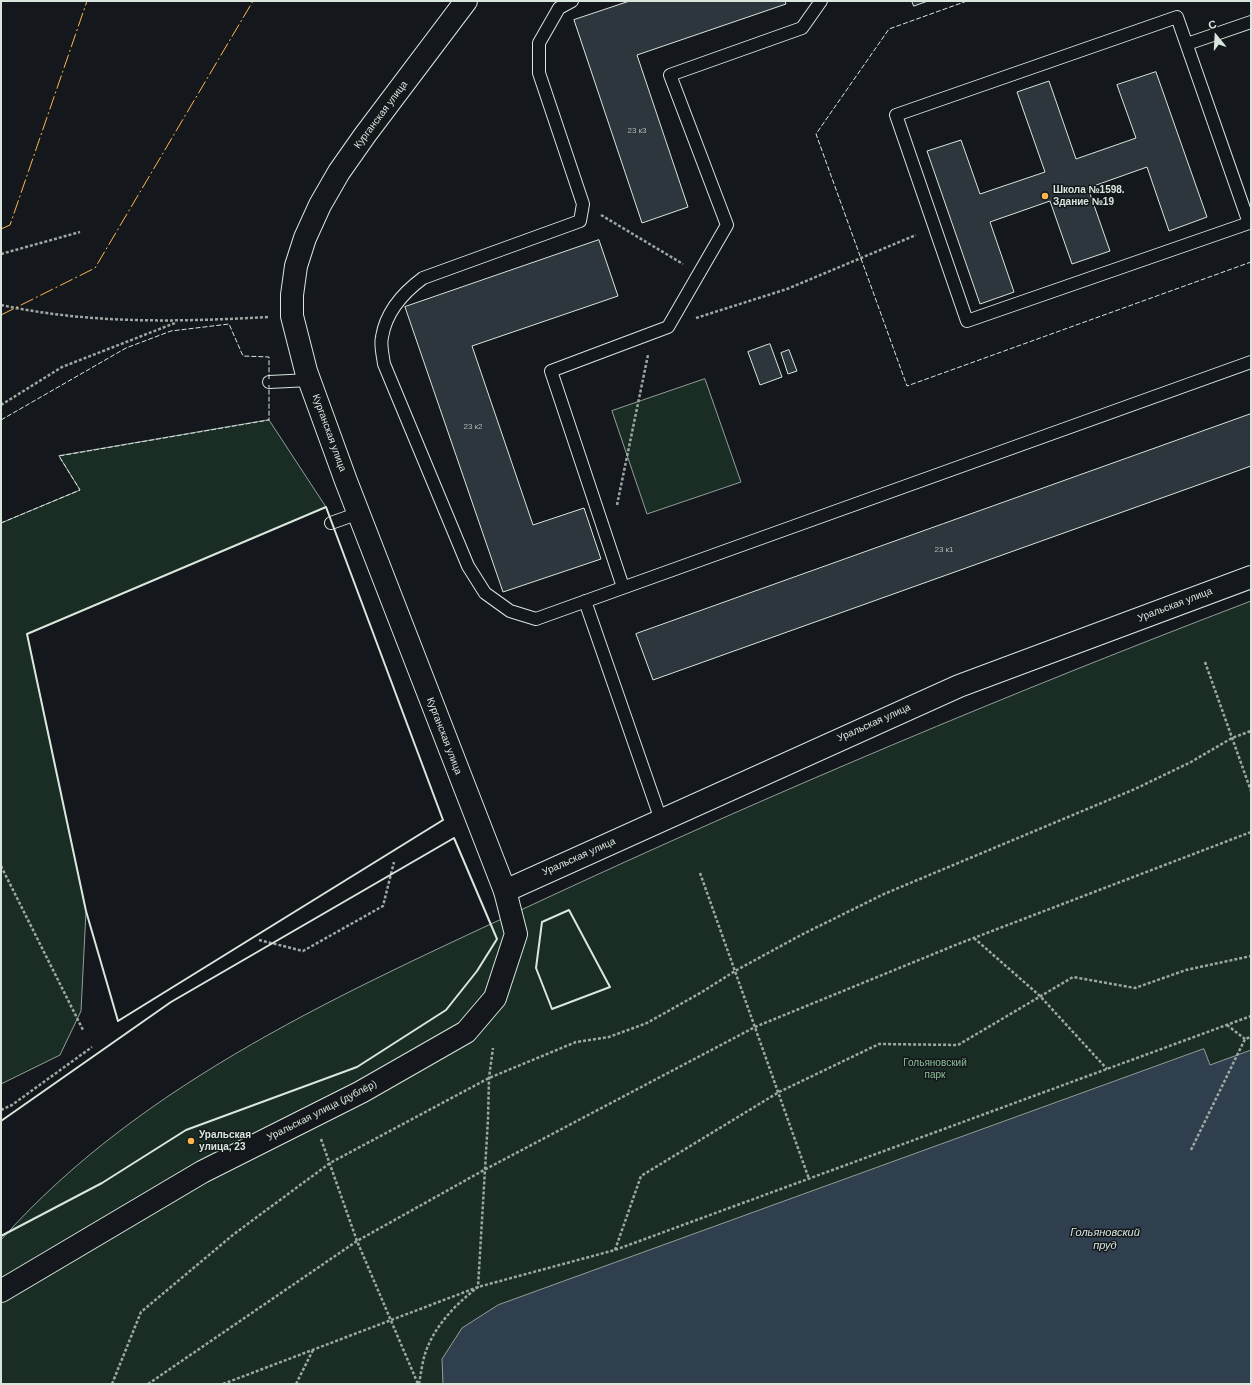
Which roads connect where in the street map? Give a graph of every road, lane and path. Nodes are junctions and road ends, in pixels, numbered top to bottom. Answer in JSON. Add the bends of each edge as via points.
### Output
{"nodes":[{"id":1,"x":466,"y":1,"type":"edge"},
{"id":2,"x":572,"y":1,"type":"edge"},
{"id":3,"x":821,"y":1,"type":"edge"},
{"id":4,"x":1251,"y":22,"type":"edge"},
{"id":5,"x":1187,"y":44,"type":"junction"},
{"id":6,"x":583,"y":204,"type":"junction"},
{"id":7,"x":935,"y":227,"type":"junction"},
{"id":8,"x":80,"y":232,"type":"dead end"},
{"id":9,"x":1,"y":254,"type":"edge"},
{"id":10,"x":698,"y":274,"type":"junction"},
{"id":11,"x":1,"y":305,"type":"edge"},
{"id":12,"x":292,"y":316,"type":"junction"},
{"id":13,"x":178,"y":322,"type":"junction"},
{"id":14,"x":668,"y":327,"type":"junction"},
{"id":15,"x":653,"y":333,"type":"junction"},
{"id":16,"x":1251,"y":362,"type":"edge"},
{"id":17,"x":310,"y":380,"type":"junction"},
{"id":18,"x":269,"y":382,"type":"dead end"},
{"id":19,"x":1,"y":405,"type":"edge"},
{"id":20,"x":616,"y":508,"type":"dead end"},
{"id":21,"x":359,"y":513,"type":"junction"},
{"id":22,"x":332,"y":523,"type":"dead end"},
{"id":23,"x":1251,"y":577,"type":"edge"},
{"id":24,"x":623,"y":587,"type":"junction"},
{"id":25,"x":585,"y":601,"type":"junction"},
{"id":26,"x":1205,"y":662,"type":"dead end"},
{"id":27,"x":1251,"y":730,"type":"edge"},
{"id":28,"x":1232,"y":738,"type":"junction"},
{"id":29,"x":1251,"y":791,"type":"edge"},
{"id":30,"x":661,"y":820,"type":"junction"},
{"id":31,"x":1251,"y":832,"type":"edge"},
{"id":32,"x":394,"y":862,"type":"dead end"},
{"id":33,"x":1,"y":866,"type":"edge"},
{"id":34,"x":700,"y":873,"type":"dead end"},
{"id":35,"x":505,"y":891,"type":"junction"},
{"id":36,"x":974,"y":938,"type":"junction"},
{"id":37,"x":259,"y":940,"type":"dead end"},
{"id":38,"x":1251,"y":956,"type":"edge"},
{"id":39,"x":735,"y":971,"type":"junction"},
{"id":40,"x":1040,"y":996,"type":"junction"},
{"id":41,"x":1251,"y":1016,"type":"edge"},
{"id":42,"x":1227,"y":1025,"type":"junction"},
{"id":43,"x":755,"y":1027,"type":"junction"},
{"id":44,"x":83,"y":1030,"type":"dead end"},
{"id":45,"x":1251,"y":1037,"type":"edge"},
{"id":46,"x":1245,"y":1039,"type":"junction"},
{"id":47,"x":92,"y":1047,"type":"dead end"},
{"id":48,"x":494,"y":1048,"type":"dead end"},
{"id":49,"x":1107,"y":1069,"type":"junction"},
{"id":50,"x":489,"y":1078,"type":"junction"},
{"id":51,"x":779,"y":1092,"type":"junction"},
{"id":52,"x":1,"y":1110,"type":"edge"},
{"id":53,"x":320,"y":1136,"type":"dead end"},
{"id":54,"x":1191,"y":1150,"type":"dead end"},
{"id":55,"x":330,"y":1163,"type":"junction"},
{"id":56,"x":484,"y":1170,"type":"junction"},
{"id":57,"x":809,"y":1179,"type":"junction"},
{"id":58,"x":357,"y":1241,"type":"junction"},
{"id":59,"x":615,"y":1250,"type":"junction"},
{"id":60,"x":478,"y":1287,"type":"junction"},
{"id":61,"x":1,"y":1291,"type":"edge"},
{"id":62,"x":391,"y":1320,"type":"junction"},
{"id":63,"x":313,"y":1350,"type":"junction"},
{"id":64,"x":112,"y":1384,"type":"edge"},
{"id":65,"x":148,"y":1384,"type":"edge"},
{"id":66,"x":223,"y":1384,"type":"edge"},
{"id":67,"x":296,"y":1384,"type":"edge"},
{"id":68,"x":419,"y":1384,"type":"edge"}],
"edges":[{"from":1,"to":12,"type":"main road","name":"Курганская улица","via":[[365,134],[320,205],[296,266]]},
{"from":2,"to":6,"type":"lane","via":[[559,8],[539,42],[539,73]]},
{"from":3,"to":10,"type":"lane","via":[[802,28],[670,75],[726,225]]},
{"from":4,"to":5,"type":"lane"},
{"from":5,"to":7,"type":"lane","via":[[1177,17],[896,115]]},
{"from":5,"to":7,"type":"lane","via":[[1249,223],[968,321]]},
{"from":6,"to":10,"type":"path"},
{"from":6,"to":25,"type":"lane","via":[[580,221],[424,278],[407,290],[390,314],[381,338],[384,364],[468,566],[485,593],[510,611],[536,619]]},
{"from":7,"to":14,"type":"path","via":[[787,289]]},
{"from":8,"to":9,"type":"path"},
{"from":10,"to":14,"type":"lane"},
{"from":11,"to":13,"type":"path","via":[[96,318]]},
{"from":12,"to":13,"type":"path"},
{"from":12,"to":17,"type":"main road","name":"Курганская улица"},
{"from":13,"to":19,"type":"path","via":[[62,367]]},
{"from":14,"to":15,"type":"lane"},
{"from":15,"to":20,"type":"path"},
{"from":15,"to":24,"type":"lane","via":[[551,371]]},
{"from":16,"to":24,"type":"lane"},
{"from":17,"to":18,"type":"lane"},
{"from":17,"to":21,"type":"main road","name":"Курганская улица"},
{"from":21,"to":22,"type":"lane"},
{"from":21,"to":35,"type":"main road","name":"Курганская улица"},
{"from":23,"to":30,"type":"main road","name":"Уральская улица","via":[[959,686]]},
{"from":24,"to":25,"type":"lane"},
{"from":25,"to":30,"type":"lane"},
{"from":26,"to":28,"type":"path"},
{"from":27,"to":28,"type":"path"},
{"from":28,"to":29,"type":"path"},
{"from":28,"to":39,"type":"path","via":[[1191,762],[1135,789],[884,894],[801,934]]},
{"from":30,"to":35,"type":"main road","name":"Уральская улица"},
{"from":31,"to":36,"type":"path"},
{"from":32,"to":37,"type":"path","via":[[383,906],[303,951]]},
{"from":33,"to":44,"type":"path"},
{"from":34,"to":39,"type":"path"},
{"from":35,"to":61,"type":"main road","name":"Уральская улица (дублёр)","via":[[516,934],[495,998],[466,1032],[361,1092],[202,1172]]},
{"from":36,"to":40,"type":"path"},
{"from":36,"to":43,"type":"path"},
{"from":38,"to":40,"type":"path","via":[[1186,970],[1135,988],[1073,977]]},
{"from":39,"to":43,"type":"path"},
{"from":39,"to":50,"type":"path","via":[[647,1023],[609,1037],[576,1042]]},
{"from":40,"to":49,"type":"path"},
{"from":40,"to":51,"type":"path","via":[[958,1045],[879,1044]]},
{"from":41,"to":42,"type":"path"},
{"from":42,"to":46,"type":"path"},
{"from":42,"to":49,"type":"path"},
{"from":43,"to":51,"type":"path"},
{"from":43,"to":56,"type":"path"},
{"from":45,"to":46,"type":"path"},
{"from":46,"to":54,"type":"path"},
{"from":47,"to":52,"type":"path","via":[[12,1105]]},
{"from":48,"to":50,"type":"path"},
{"from":49,"to":57,"type":"path"},
{"from":50,"to":55,"type":"path"},
{"from":50,"to":56,"type":"path"},
{"from":51,"to":57,"type":"path"},
{"from":51,"to":59,"type":"path","via":[[641,1176]]},
{"from":53,"to":55,"type":"path"},
{"from":55,"to":58,"type":"path"},
{"from":55,"to":64,"type":"path","via":[[234,1234],[141,1312]]},
{"from":56,"to":58,"type":"path"},
{"from":56,"to":60,"type":"path"},
{"from":57,"to":59,"type":"path"},
{"from":58,"to":62,"type":"path"},
{"from":58,"to":65,"type":"path"},
{"from":59,"to":60,"type":"path"},
{"from":60,"to":62,"type":"path"},
{"from":60,"to":68,"type":"path","via":[[461,1300],[442,1322],[425,1354]]},
{"from":62,"to":63,"type":"path"},
{"from":62,"to":68,"type":"path"},
{"from":63,"to":66,"type":"path"},
{"from":63,"to":67,"type":"path"}]}
